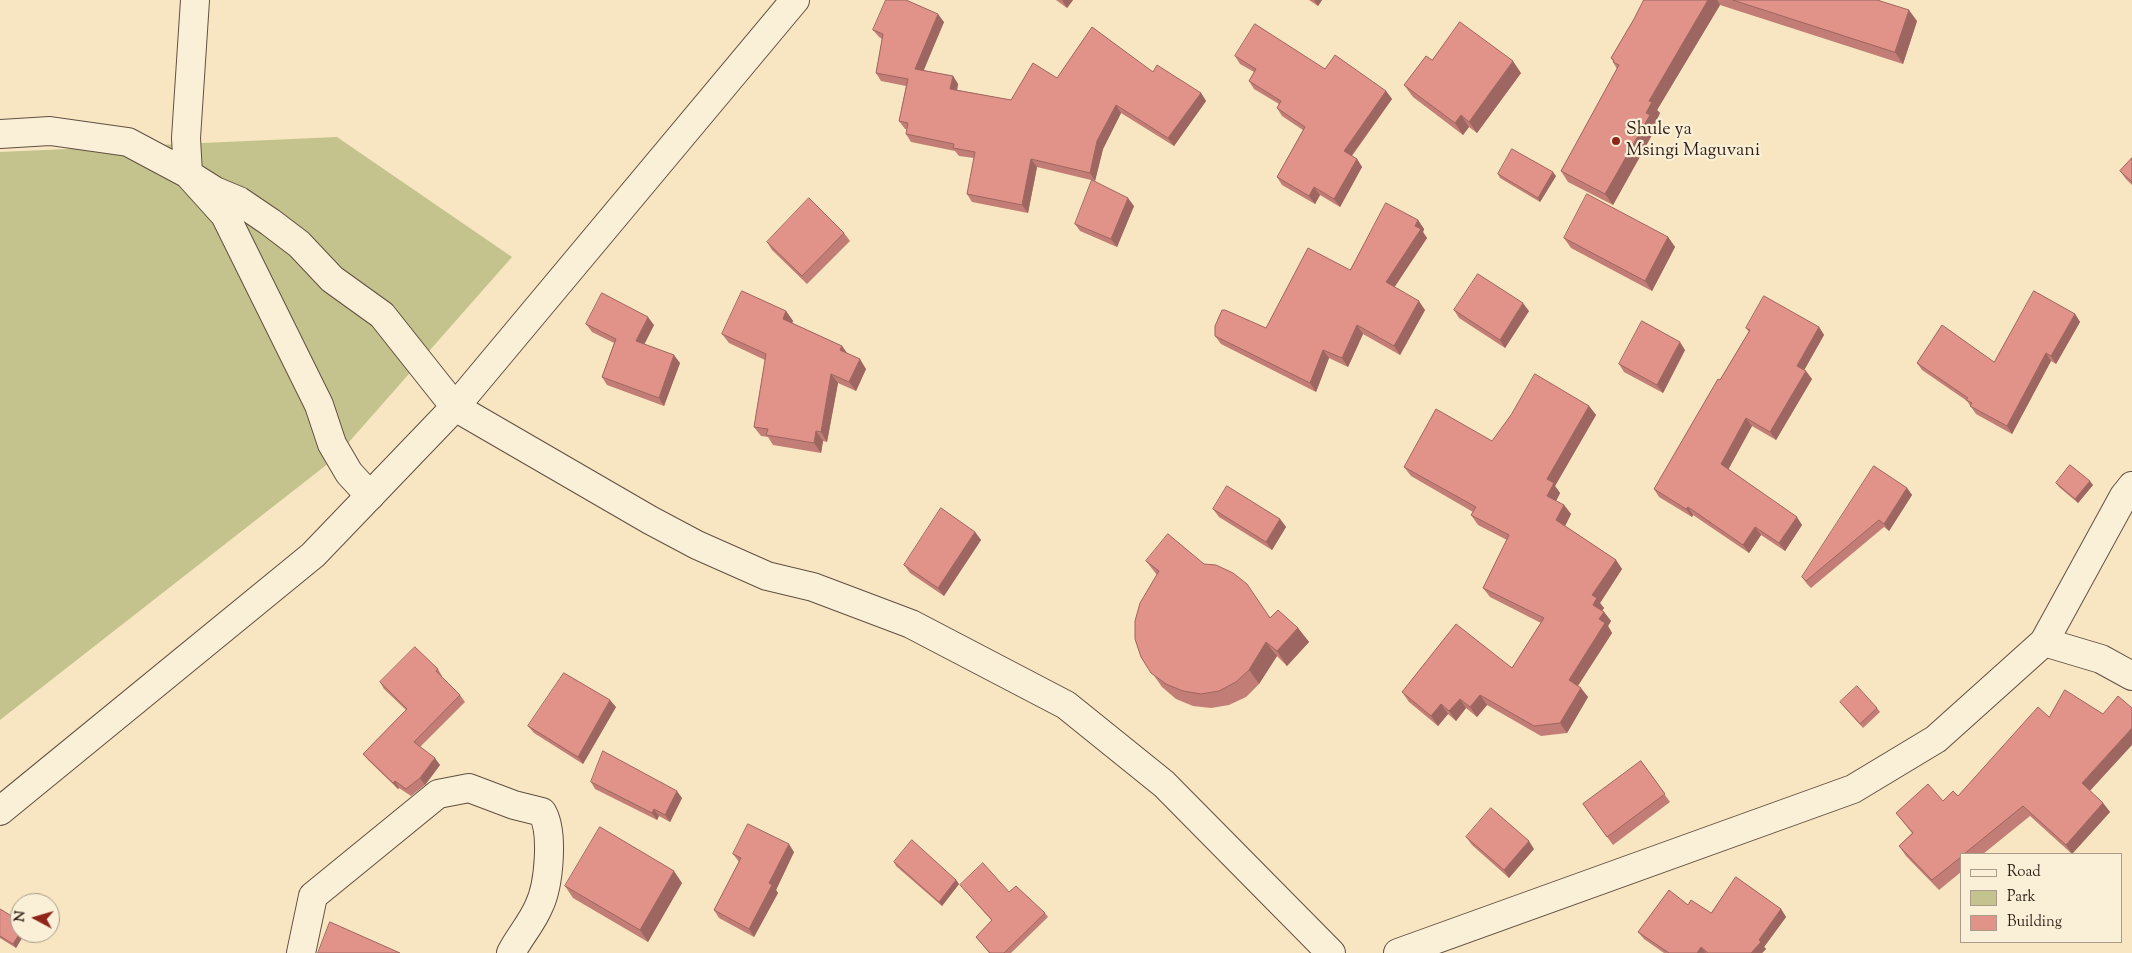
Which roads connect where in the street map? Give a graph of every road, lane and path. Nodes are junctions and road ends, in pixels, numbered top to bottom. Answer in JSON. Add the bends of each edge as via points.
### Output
{"nodes":[{"id":1,"x":195,"y":0,"type":"edge"},
{"id":2,"x":795,"y":0,"type":"edge"},
{"id":3,"x":0,"y":134,"type":"edge"},
{"id":4,"x":188,"y":174,"type":"junction"},
{"id":5,"x":456,"y":407,"type":"junction"},
{"id":6,"x":2132,"y":486,"type":"edge"},
{"id":7,"x":370,"y":496,"type":"junction"},
{"id":8,"x":2044,"y":642,"type":"junction"},
{"id":9,"x":2132,"y":676,"type":"edge"},
{"id":10,"x":0,"y":811,"type":"edge"},
{"id":11,"x":301,"y":953,"type":"edge"},
{"id":12,"x":511,"y":953,"type":"edge"},
{"id":13,"x":1331,"y":953,"type":"edge"},
{"id":14,"x":1398,"y":953,"type":"edge"}],
"edges":[{"from":1,"to":4,"type":"street","via":[[186,138]]},
{"from":2,"to":5,"type":"street"},
{"from":3,"to":4,"type":"street","via":[[50,131],[128,142]]},
{"from":4,"to":5,"type":"street","via":[[239,201],[282,231],[332,279],[382,314]]},
{"from":4,"to":7,"type":"street","via":[[225,215],[319,405],[332,444],[349,473]]},
{"from":5,"to":7,"type":"street"},
{"from":5,"to":13,"type":"street","via":[[591,487],[698,544],[767,576],[813,587],[911,624],[1066,705],[1164,784]]},
{"from":6,"to":8,"type":"street"},
{"from":7,"to":10,"type":"street","via":[[313,555]]},
{"from":8,"to":9,"type":"street","via":[[2101,659]]},
{"from":8,"to":14,"type":"street","via":[[1936,739],[1853,789]]},
{"from":11,"to":12,"type":"street","via":[[313,896],[438,794],[469,788],[542,812],[547,820],[546,884],[539,907]]}]}
